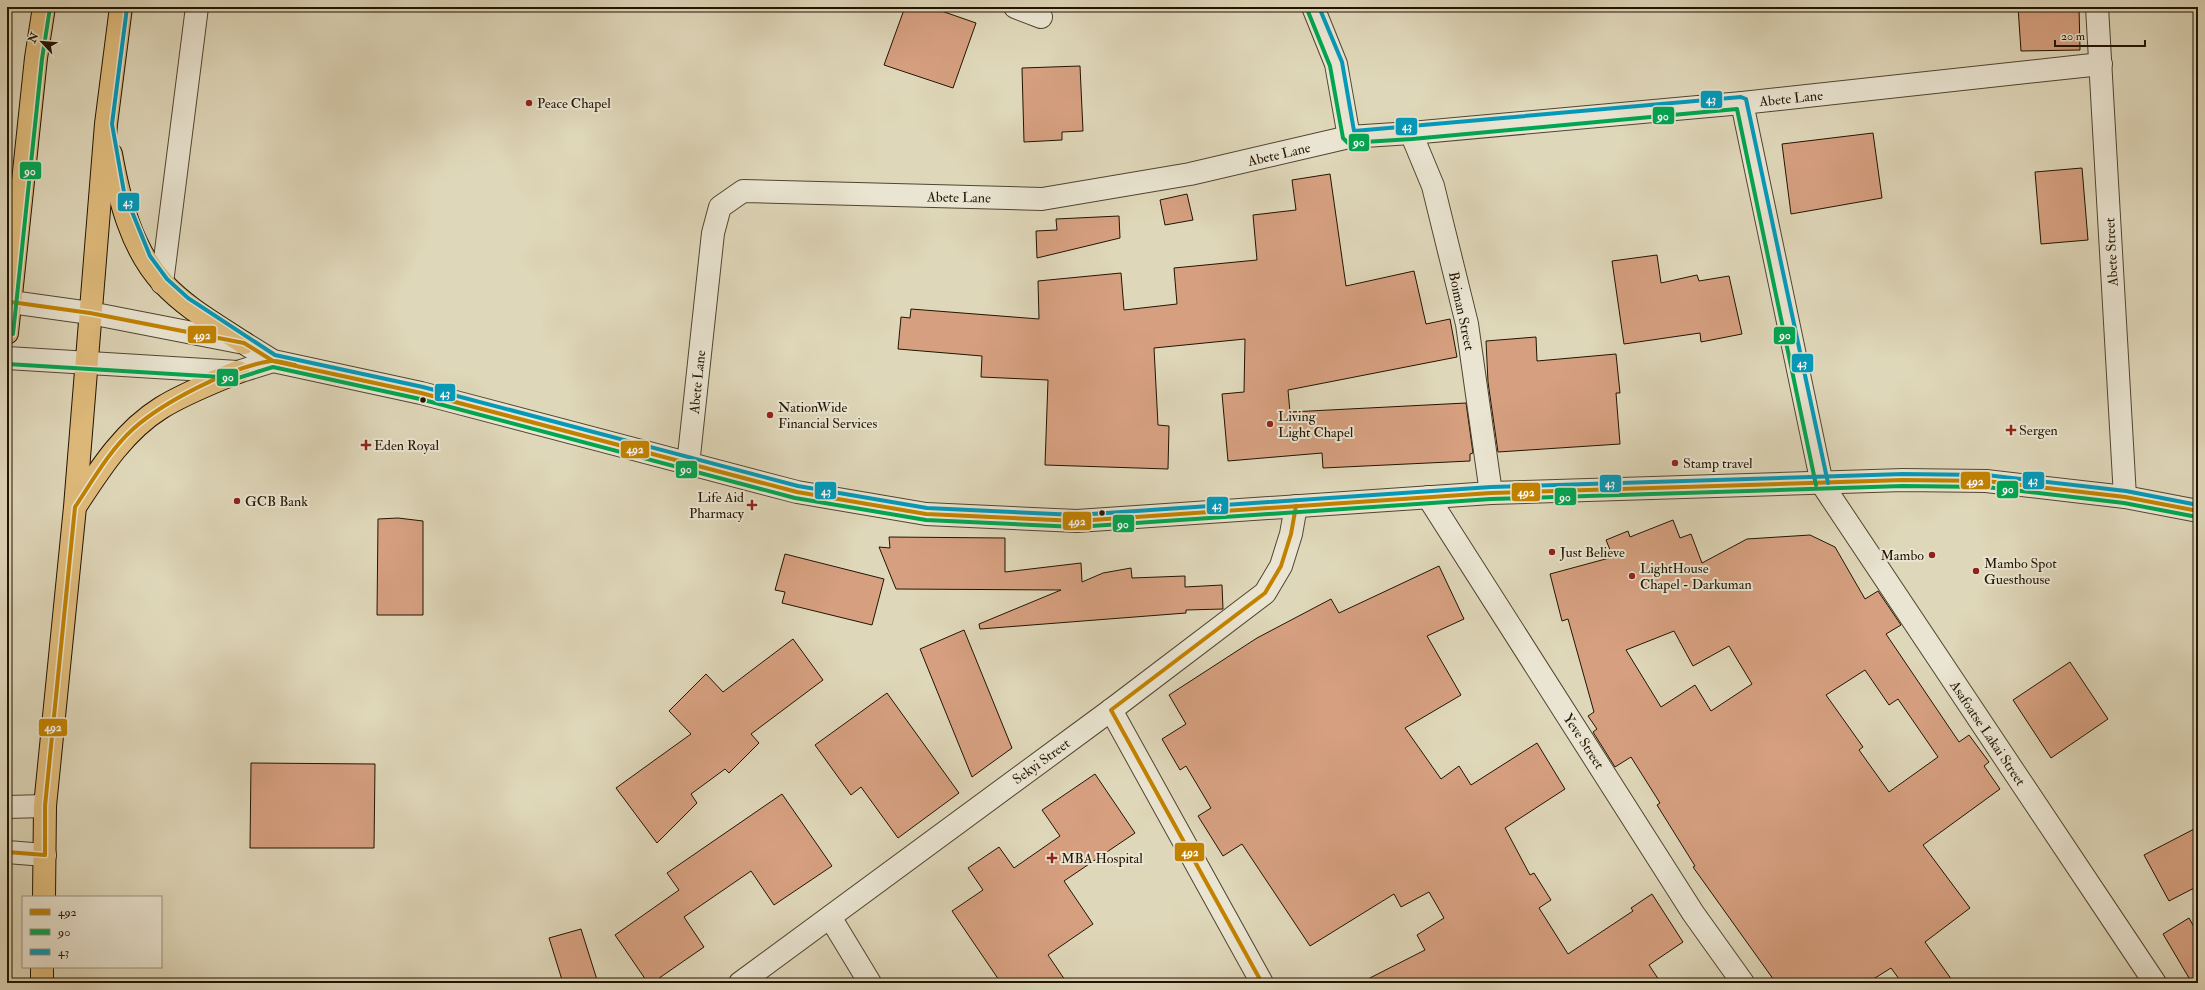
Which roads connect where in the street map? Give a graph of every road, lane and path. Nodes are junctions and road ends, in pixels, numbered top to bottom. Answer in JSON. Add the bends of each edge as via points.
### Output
{"nodes":[{"id":1,"x":44,"y":7,"type":"edge"},
{"id":2,"x":121,"y":7,"type":"edge"},
{"id":3,"x":197,"y":7,"type":"edge"},
{"id":4,"x":1015,"y":7,"type":"edge"},
{"id":5,"x":1312,"y":7,"type":"edge"},
{"id":6,"x":2097,"y":7,"type":"edge"},
{"id":7,"x":1041,"y":18,"type":"dead end"},
{"id":8,"x":2101,"y":64,"type":"junction"},
{"id":9,"x":1742,"y":103,"type":"junction"},
{"id":10,"x":106,"y":124,"type":"junction"},
{"id":11,"x":1411,"y":134,"type":"junction"},
{"id":12,"x":1349,"y":137,"type":"junction"},
{"id":13,"x":162,"y":283,"type":"junction"},
{"id":14,"x":11,"y":302,"type":"junction"},
{"id":15,"x":90,"y":313,"type":"junction"},
{"id":16,"x":7,"y":333,"type":"edge"},
{"id":17,"x":244,"y":343,"type":"junction"},
{"id":18,"x":7,"y":358,"type":"edge"},
{"id":19,"x":273,"y":360,"type":"junction"},
{"id":20,"x":86,"y":364,"type":"junction"},
{"id":21,"x":238,"y":372,"type":"junction"},
{"id":22,"x":688,"y":464,"type":"junction"},
{"id":23,"x":1822,"y":484,"type":"junction"},
{"id":24,"x":1491,"y":493,"type":"junction"},
{"id":25,"x":1428,"y":497,"type":"junction"},
{"id":26,"x":2125,"y":497,"type":"junction"},
{"id":27,"x":1296,"y":506,"type":"junction"},
{"id":28,"x":75,"y":507,"type":"junction"},
{"id":29,"x":2198,"y":511,"type":"edge"},
{"id":30,"x":1111,"y":710,"type":"junction"},
{"id":31,"x":45,"y":806,"type":"junction"},
{"id":32,"x":7,"y":807,"type":"edge"},
{"id":33,"x":7,"y":852,"type":"edge"},
{"id":34,"x":45,"y":855,"type":"junction"},
{"id":35,"x":44,"y":896,"type":"edge"},
{"id":36,"x":830,"y":917,"type":"junction"},
{"id":37,"x":42,"y":968,"type":"edge"},
{"id":38,"x":42,"y":983,"type":"edge"},
{"id":39,"x":740,"y":983,"type":"edge"},
{"id":40,"x":870,"y":983,"type":"edge"},
{"id":41,"x":1262,"y":983,"type":"edge"},
{"id":42,"x":1743,"y":983,"type":"edge"},
{"id":43,"x":2155,"y":983,"type":"edge"}],
"edges":[{"from":1,"to":14,"type":"highway","via":[[36,58]]},
{"from":2,"to":10,"type":"highway"},
{"from":3,"to":13,"type":"street"},
{"from":4,"to":7,"type":"street"},
{"from":5,"to":12,"type":"street","via":[[1336,64]]},
{"from":6,"to":8,"type":"street","name":"Abete Street"},
{"from":8,"to":9,"type":"street","name":"Abete Lane"},
{"from":8,"to":26,"type":"street","name":"Abete Street"},
{"from":9,"to":11,"type":"street","name":"Abete Lane"},
{"from":9,"to":23,"type":"street"},
{"from":10,"to":13,"type":"highway","via":[[118,194],[145,259]]},
{"from":10,"to":15,"type":"highway"},
{"from":11,"to":12,"type":"street","name":"Abete Lane"},
{"from":11,"to":24,"type":"street","name":"Boiman Street","via":[[1433,186],[1467,324]]},
{"from":12,"to":22,"type":"street","name":"Abete Lane","via":[[1190,174],[1042,199],[743,191],[720,207],[713,233]]},
{"from":13,"to":17,"type":"highway","via":[[184,303]]},
{"from":14,"to":15,"type":"street"},
{"from":14,"to":16,"type":"highway"},
{"from":15,"to":17,"type":"street"},
{"from":15,"to":20,"type":"highway"},
{"from":17,"to":19,"type":"street"},
{"from":18,"to":20,"type":"street"},
{"from":19,"to":21,"type":"street"},
{"from":19,"to":22,"type":"street","via":[[421,393]]},
{"from":20,"to":21,"type":"street"},
{"from":20,"to":28,"type":"highway"},
{"from":21,"to":28,"type":"highway","via":[[198,388],[160,408],[133,430],[103,465]]},
{"from":22,"to":27,"type":"street","via":[[797,492],[934,514],[1076,521]]},
{"from":23,"to":24,"type":"street"},
{"from":23,"to":26,"type":"street","via":[[1903,480],[1986,481]]},
{"from":23,"to":43,"type":"street","name":"Asafoatse Lakai Street"},
{"from":24,"to":25,"type":"street"},
{"from":25,"to":27,"type":"street"},
{"from":25,"to":42,"type":"street","name":"Yeve Street","via":[[1693,913]]},
{"from":26,"to":29,"type":"street"},
{"from":27,"to":30,"type":"street","name":"Sekyi Street","via":[[1281,566],[1265,592]]},
{"from":28,"to":31,"type":"highway"},
{"from":30,"to":36,"type":"street","name":"Sekyi Street"},
{"from":30,"to":41,"type":"street"},
{"from":31,"to":32,"type":"street"},
{"from":31,"to":34,"type":"highway"},
{"from":33,"to":34,"type":"street"},
{"from":34,"to":35,"type":"highway"},
{"from":36,"to":39,"type":"street","name":"Sekyi Street"},
{"from":36,"to":40,"type":"street"},
{"from":37,"to":38,"type":"highway"}]}
